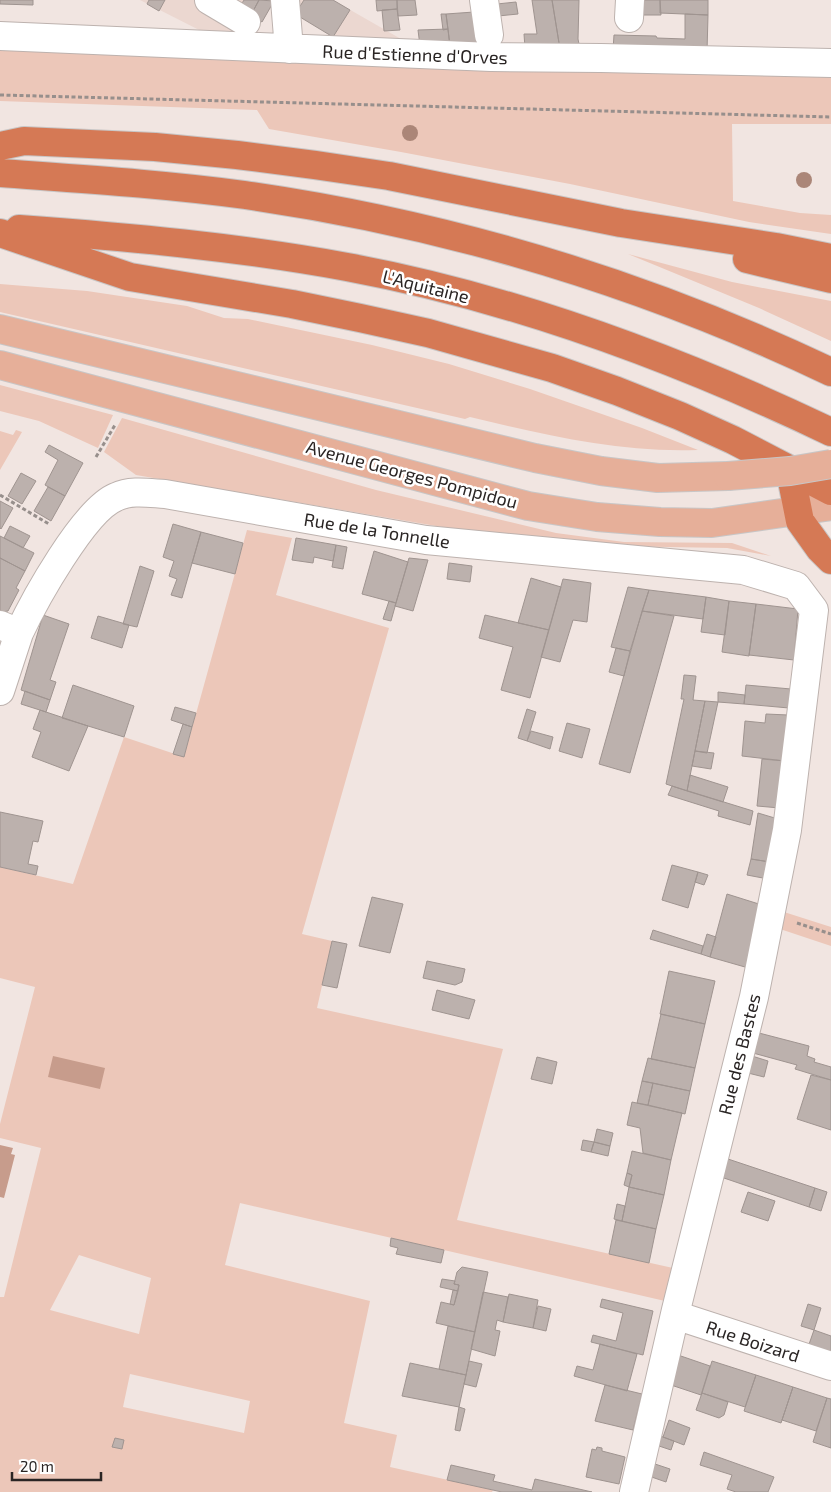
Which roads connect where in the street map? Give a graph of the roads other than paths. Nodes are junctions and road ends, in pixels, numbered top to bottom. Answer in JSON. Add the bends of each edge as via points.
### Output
{"nodes":[{"id":1,"x":209,"y":0,"type":"edge"},
{"id":2,"x":285,"y":0,"type":"edge"},
{"id":3,"x":484,"y":0,"type":"edge"},
{"id":4,"x":246,"y":22,"type":"dead end"},
{"id":5,"x":489,"y":35,"type":"dead end"},
{"id":6,"x":0,"y":36,"type":"edge"},
{"id":7,"x":290,"y":49,"type":"junction"},
{"id":8,"x":831,"y":63,"type":"edge"},
{"id":9,"x":0,"y":146,"type":"edge"},
{"id":10,"x":0,"y":173,"type":"edge"},
{"id":11,"x":621,"y":223,"type":"junction"},
{"id":12,"x":0,"y":228,"type":"edge"},
{"id":13,"x":0,"y":233,"type":"edge"},
{"id":14,"x":831,"y":258,"type":"edge"},
{"id":15,"x":831,"y":279,"type":"edge"},
{"id":16,"x":0,"y":329,"type":"edge"},
{"id":17,"x":0,"y":365,"type":"edge"},
{"id":18,"x":831,"y":372,"type":"edge"},
{"id":19,"x":831,"y":432,"type":"edge"},
{"id":20,"x":831,"y":464,"type":"edge"},
{"id":21,"x":790,"y":470,"type":"junction"},
{"id":22,"x":831,"y":491,"type":"edge"},
{"id":23,"x":831,"y":506,"type":"edge"},
{"id":24,"x":798,"y":511,"type":"junction"},
{"id":25,"x":831,"y":560,"type":"edge"},
{"id":26,"x":814,"y":610,"type":"joint"},
{"id":27,"x":10,"y":629,"type":"edge"},
{"id":28,"x":0,"y":691,"type":"edge"},
{"id":29,"x":675,"y":1315,"type":"junction"},
{"id":30,"x":831,"y":1366,"type":"edge"},
{"id":31,"x":634,"y":1492,"type":"edge"}],
"edges":[{"from":1,"to":4,"type":"street"},
{"from":2,"to":7,"type":"street"},
{"from":3,"to":5,"type":"street"},
{"from":6,"to":7,"type":"street","name":"Rue d'Estienne d'Orves"},
{"from":7,"to":8,"type":"street","name":"Rue d'Estienne d'Orves","via":[[492,57]]},
{"from":9,"to":11,"type":"highway","via":[[24,141],[155,147],[257,157],[389,176]]},
{"from":10,"to":18,"type":"highway","via":[[131,182],[246,195],[359,214],[472,240],[582,272],[691,312]]},
{"from":11,"to":14,"type":"highway"},
{"from":11,"to":15,"type":"highway","via":[[771,266]]},
{"from":12,"to":19,"type":"highway","name":"L'Aquitaine","via":[[126,237],[238,250],[348,267],[458,292],[672,361]]},
{"from":13,"to":22,"type":"highway","via":[[130,277],[360,318],[428,333],[552,368],[680,416]]},
{"from":16,"to":21,"type":"main road","bridge":true,"via":[[600,471],[658,478]]},
{"from":17,"to":24,"type":"main road","name":"Avenue Georges Pompidou","via":[[528,506],[597,517],[660,522],[712,522]]},
{"from":20,"to":21,"type":"main road","bridge":true},
{"from":21,"to":24,"type":"highway"},
{"from":23,"to":24,"type":"main road","name":"Avenue Georges Pompidou"},
{"from":24,"to":25,"type":"highway","via":[[805,530]]},
{"from":26,"to":27,"type":"street","name":"Rue de la Tonnelle","via":[[796,586],[743,570],[426,540],[165,494],[137,492],[115,497],[88,521],[35,600]]},
{"from":26,"to":29,"type":"street","name":"Rue des Bastes","via":[[787,830],[754,997]]},
{"from":27,"to":28,"type":"street","name":"Rue de la Tonnelle"},
{"from":29,"to":30,"type":"street","name":"Rue Boizard"},
{"from":29,"to":31,"type":"street","name":"Rue des Bastes"}]}
